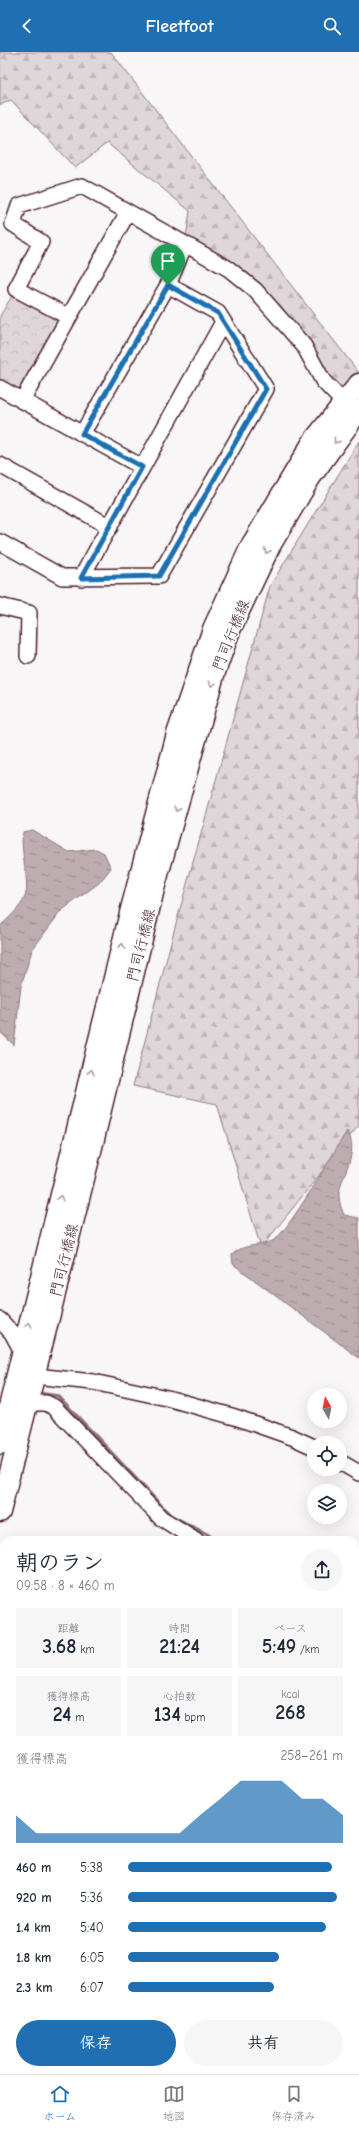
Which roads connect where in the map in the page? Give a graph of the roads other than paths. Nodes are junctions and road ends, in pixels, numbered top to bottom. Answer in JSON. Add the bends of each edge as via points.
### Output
{"nodes":[{"id":1,"x":128,"y":212,"type":"junction"},
{"id":2,"x":185,"y":244,"type":"junction"},
{"id":3,"x":168,"y":285,"type":"junction"},
{"id":4,"x":69,"y":317,"type":"junction"},
{"id":5,"x":224,"y":322,"type":"junction"},
{"id":6,"x":359,"y":384,"type":"edge"},
{"id":7,"x":0,"y":388,"type":"edge"},
{"id":8,"x":22,"y":401,"type":"junction"},
{"id":9,"x":352,"y":409,"type":"edge"},
{"id":10,"x":82,"y":434,"type":"junction"},
{"id":11,"x":0,"y":465,"type":"edge"},
{"id":12,"x":142,"y":467,"type":"junction"},
{"id":13,"x":110,"y":527,"type":"junction"},
{"id":14,"x":0,"y":542,"type":"edge"},
{"id":15,"x":81,"y":578,"type":"junction"},
{"id":16,"x":0,"y":606,"type":"edge"},
{"id":17,"x":28,"y":656,"type":"dead end"},
{"id":18,"x":0,"y":1320,"type":"edge"},
{"id":19,"x":22,"y":1353,"type":"junction"},
{"id":20,"x":27,"y":1375,"type":"junction"},
{"id":21,"x":18,"y":1403,"type":"junction"},
{"id":22,"x":0,"y":1444,"type":"edge"},
{"id":23,"x":307,"y":1444,"type":"edge"},
{"id":24,"x":347,"y":1466,"type":"edge"},
{"id":25,"x":359,"y":1473,"type":"edge"},
{"id":26,"x":0,"y":1512,"type":"edge"},
{"id":27,"x":190,"y":1536,"type":"edge"}],
"edges":[{"from":1,"to":2,"type":"street"},
{"from":1,"to":4,"type":"street"},
{"from":1,"to":4,"type":"street","via":[[82,186],[19,206],[12,224],[41,242],[16,289]]},
{"from":2,"to":3,"type":"street"},
{"from":2,"to":9,"type":"street","via":[[229,269],[255,290],[304,346],[323,381]]},
{"from":3,"to":5,"type":"street","via":[[218,313]]},
{"from":3,"to":10,"type":"street"},
{"from":4,"to":8,"type":"street"},
{"from":5,"to":12,"type":"street"},
{"from":5,"to":15,"type":"street","via":[[266,389],[159,576]]},
{"from":6,"to":9,"type":"main road","name":"門司行橋線"},
{"from":7,"to":8,"type":"street"},
{"from":8,"to":10,"type":"street"},
{"from":19,"to":9,"type":"main road","name":"門司行橋線","one_way":true,"via":[[130,914],[180,727],[213,629],[251,546],[314,440]]},
{"from":9,"to":20,"type":"main road","name":"門司行橋線","one_way":true,"via":[[270,546],[230,630],[214,675],[154,889]]},
{"from":10,"to":12,"type":"street"},
{"from":11,"to":13,"type":"street"},
{"from":12,"to":13,"type":"street"},
{"from":13,"to":15,"type":"street"},
{"from":14,"to":15,"type":"street","via":[[62,577]]},
{"from":16,"to":17,"type":"street","via":[[29,613]]},
{"from":18,"to":19,"type":"street","via":[[12,1333]]},
{"from":19,"to":20,"type":"main road","name":"門司行橋線"},
{"from":20,"to":21,"type":"main road","name":"門司行橋線"},
{"from":20,"to":23,"type":"street","via":[[93,1382],[167,1398],[235,1417]]},
{"from":21,"to":22,"type":"main road","name":"門司行橋線"},
{"from":21,"to":26,"type":"main road","name":"門司行橋線"},
{"from":21,"to":27,"type":"street","via":[[46,1403],[54,1407],[161,1518]]},
{"from":24,"to":25,"type":"street"}]}
